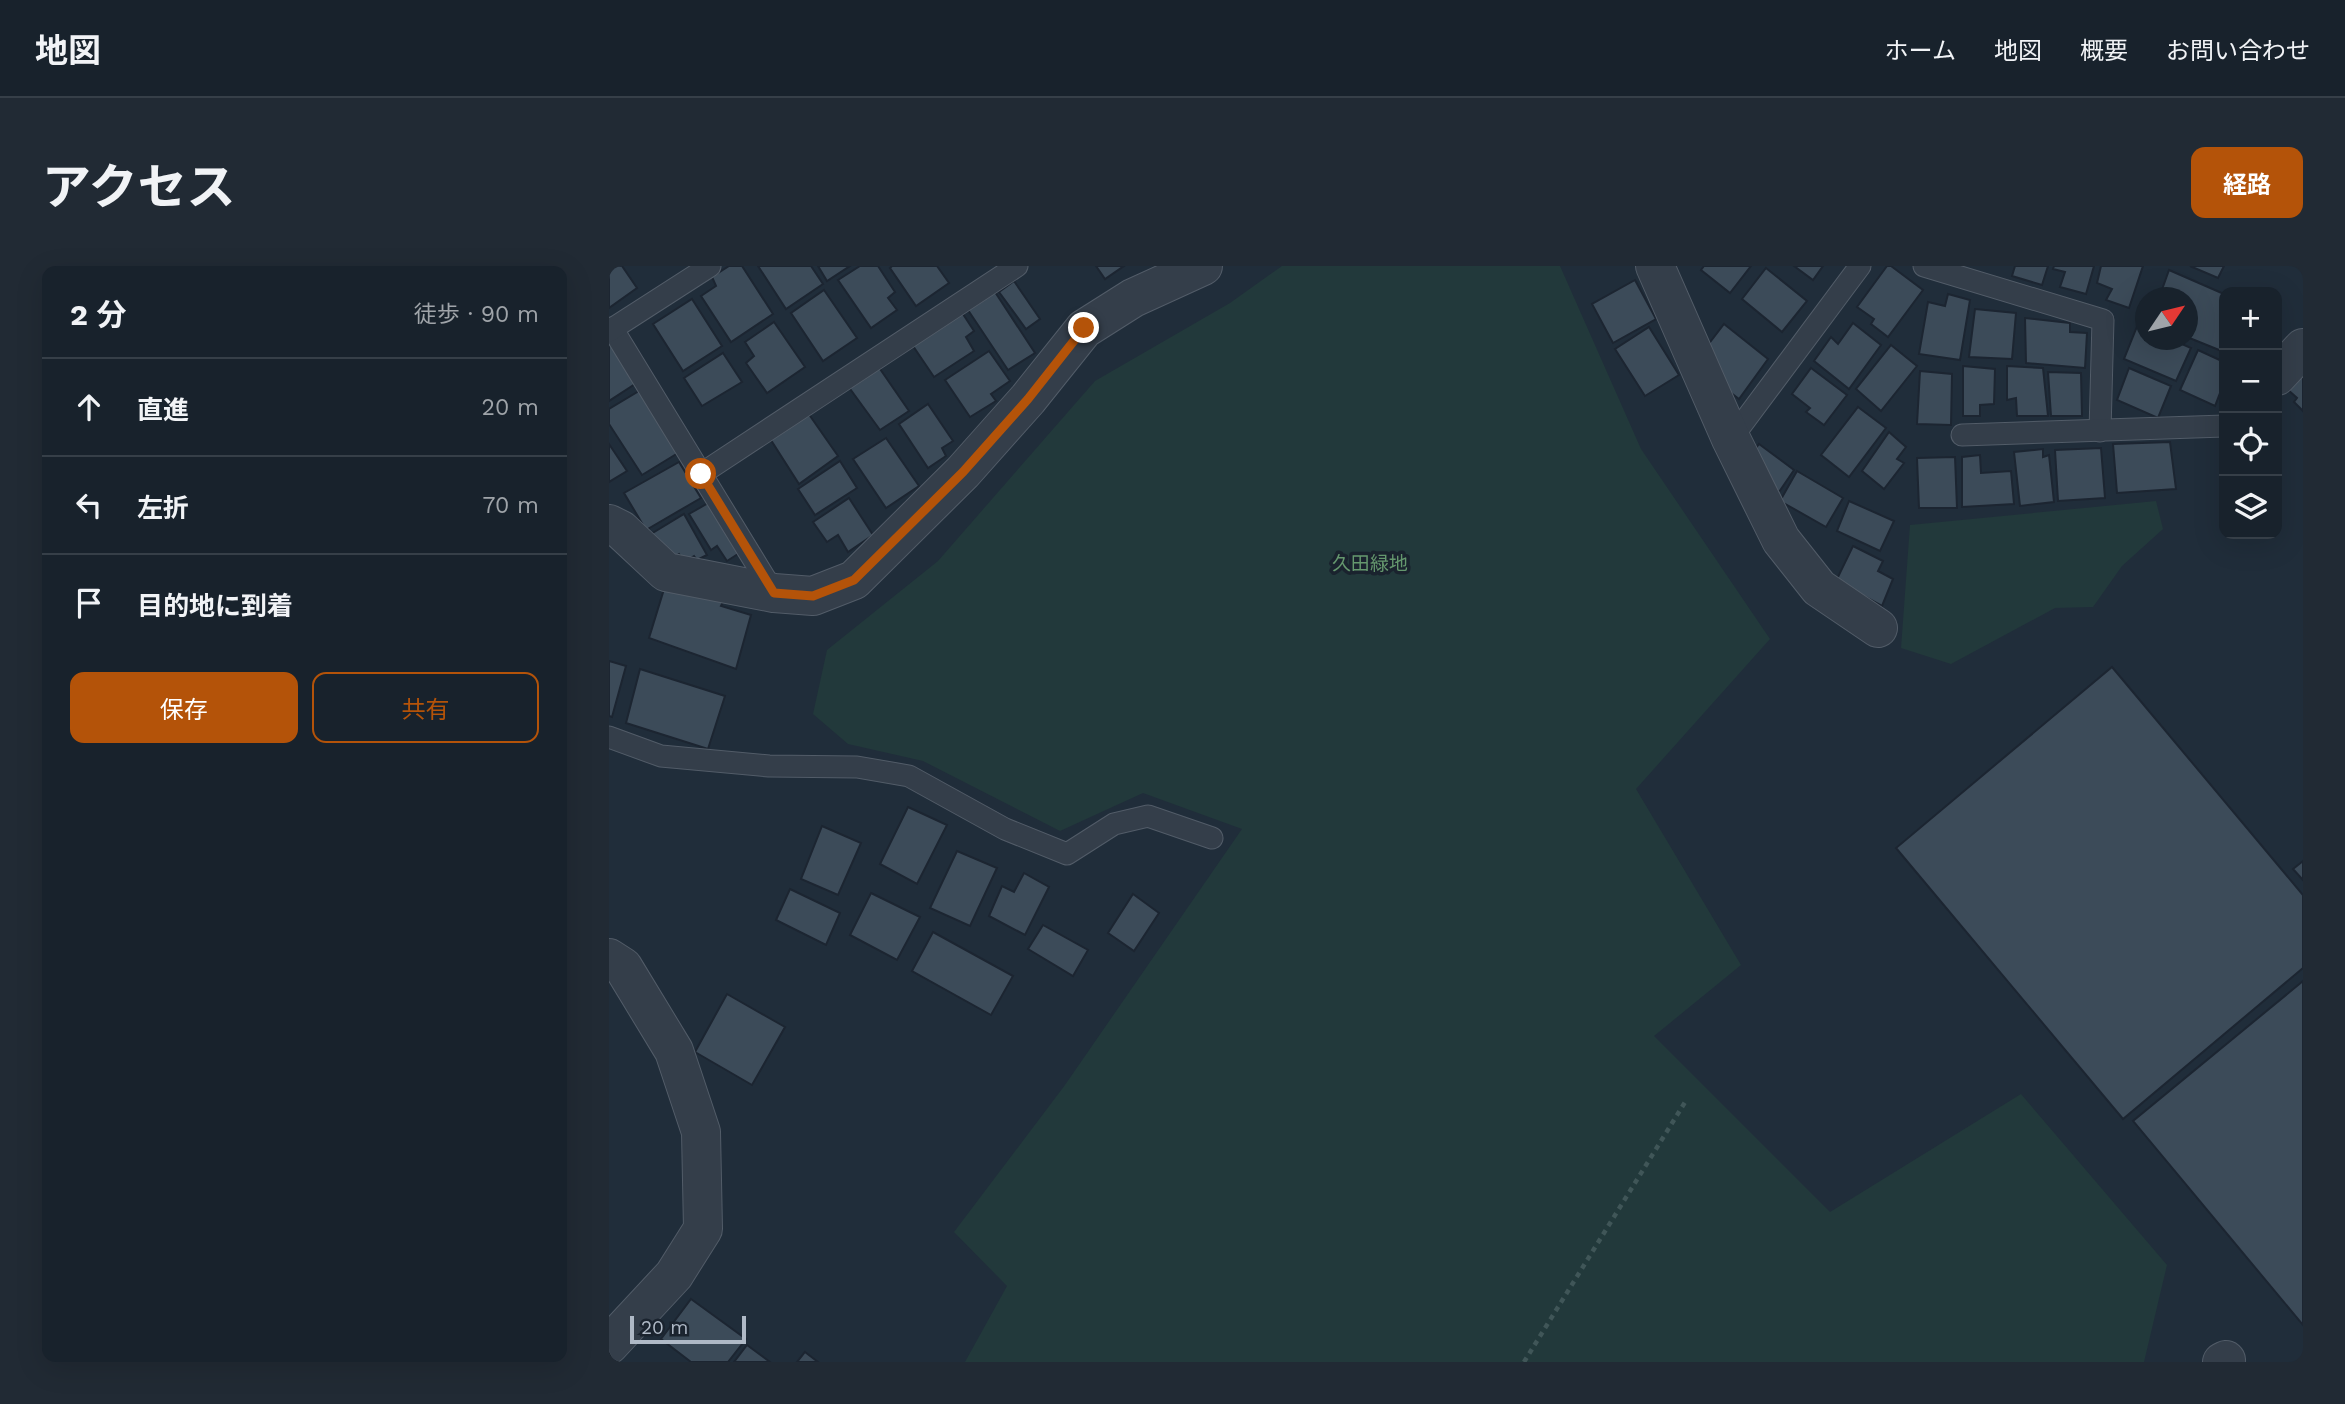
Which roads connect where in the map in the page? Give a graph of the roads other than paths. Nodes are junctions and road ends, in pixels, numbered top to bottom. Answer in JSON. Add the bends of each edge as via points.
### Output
{"nodes":[{"id":1,"x":710,"y":266,"type":"edge"},
{"id":2,"x":1017,"y":266,"type":"edge"},
{"id":3,"x":1203,"y":266,"type":"edge"},
{"id":4,"x":1860,"y":266,"type":"edge"},
{"id":5,"x":1924,"y":266,"type":"edge"},
{"id":6,"x":1664,"y":271,"type":"edge"},
{"id":7,"x":611,"y":330,"type":"edge"},
{"id":8,"x":2303,"y":348,"type":"edge"},
{"id":9,"x":2282,"y":371,"type":"edge"},
{"id":10,"x":2219,"y":426,"type":"edge"},
{"id":11,"x":2100,"y":431,"type":"junction"},
{"id":12,"x":1962,"y":435,"type":"dead end"},
{"id":13,"x":1731,"y":439,"type":"junction"},
{"id":14,"x":701,"y":474,"type":"junction"},
{"id":15,"x":609,"y":524,"type":"edge"},
{"id":16,"x":774,"y":593,"type":"junction"},
{"id":17,"x":1878,"y":628,"type":"dead end"},
{"id":18,"x":609,"y":737,"type":"edge"},
{"id":19,"x":1212,"y":838,"type":"dead end"},
{"id":20,"x":609,"y":958,"type":"edge"},
{"id":21,"x":609,"y":1345,"type":"edge"}],
"edges":[{"from":1,"to":7,"type":"lane"},
{"from":2,"to":14,"type":"lane"},
{"from":3,"to":16,"type":"street","via":[[1133,298],[1084,328],[963,472],[854,580],[813,596]]},
{"from":4,"to":13,"type":"lane"},
{"from":5,"to":11,"type":"lane","via":[[2103,320]]},
{"from":6,"to":13,"type":"street"},
{"from":7,"to":14,"type":"lane"},
{"from":8,"to":9,"type":"street"},
{"from":10,"to":11,"type":"lane"},
{"from":11,"to":12,"type":"lane"},
{"from":13,"to":17,"type":"street","via":[[1781,540],[1811,579]]},
{"from":14,"to":16,"type":"lane"},
{"from":15,"to":16,"type":"street","via":[[666,572]]},
{"from":18,"to":19,"type":"lane","via":[[661,756],[769,766],[857,767],[909,776],[1005,830],[1067,854],[1114,824],[1148,816]]},
{"from":20,"to":21,"type":"street","via":[[623,967],[674,1051],[701,1132],[703,1229],[674,1275]]}]}
